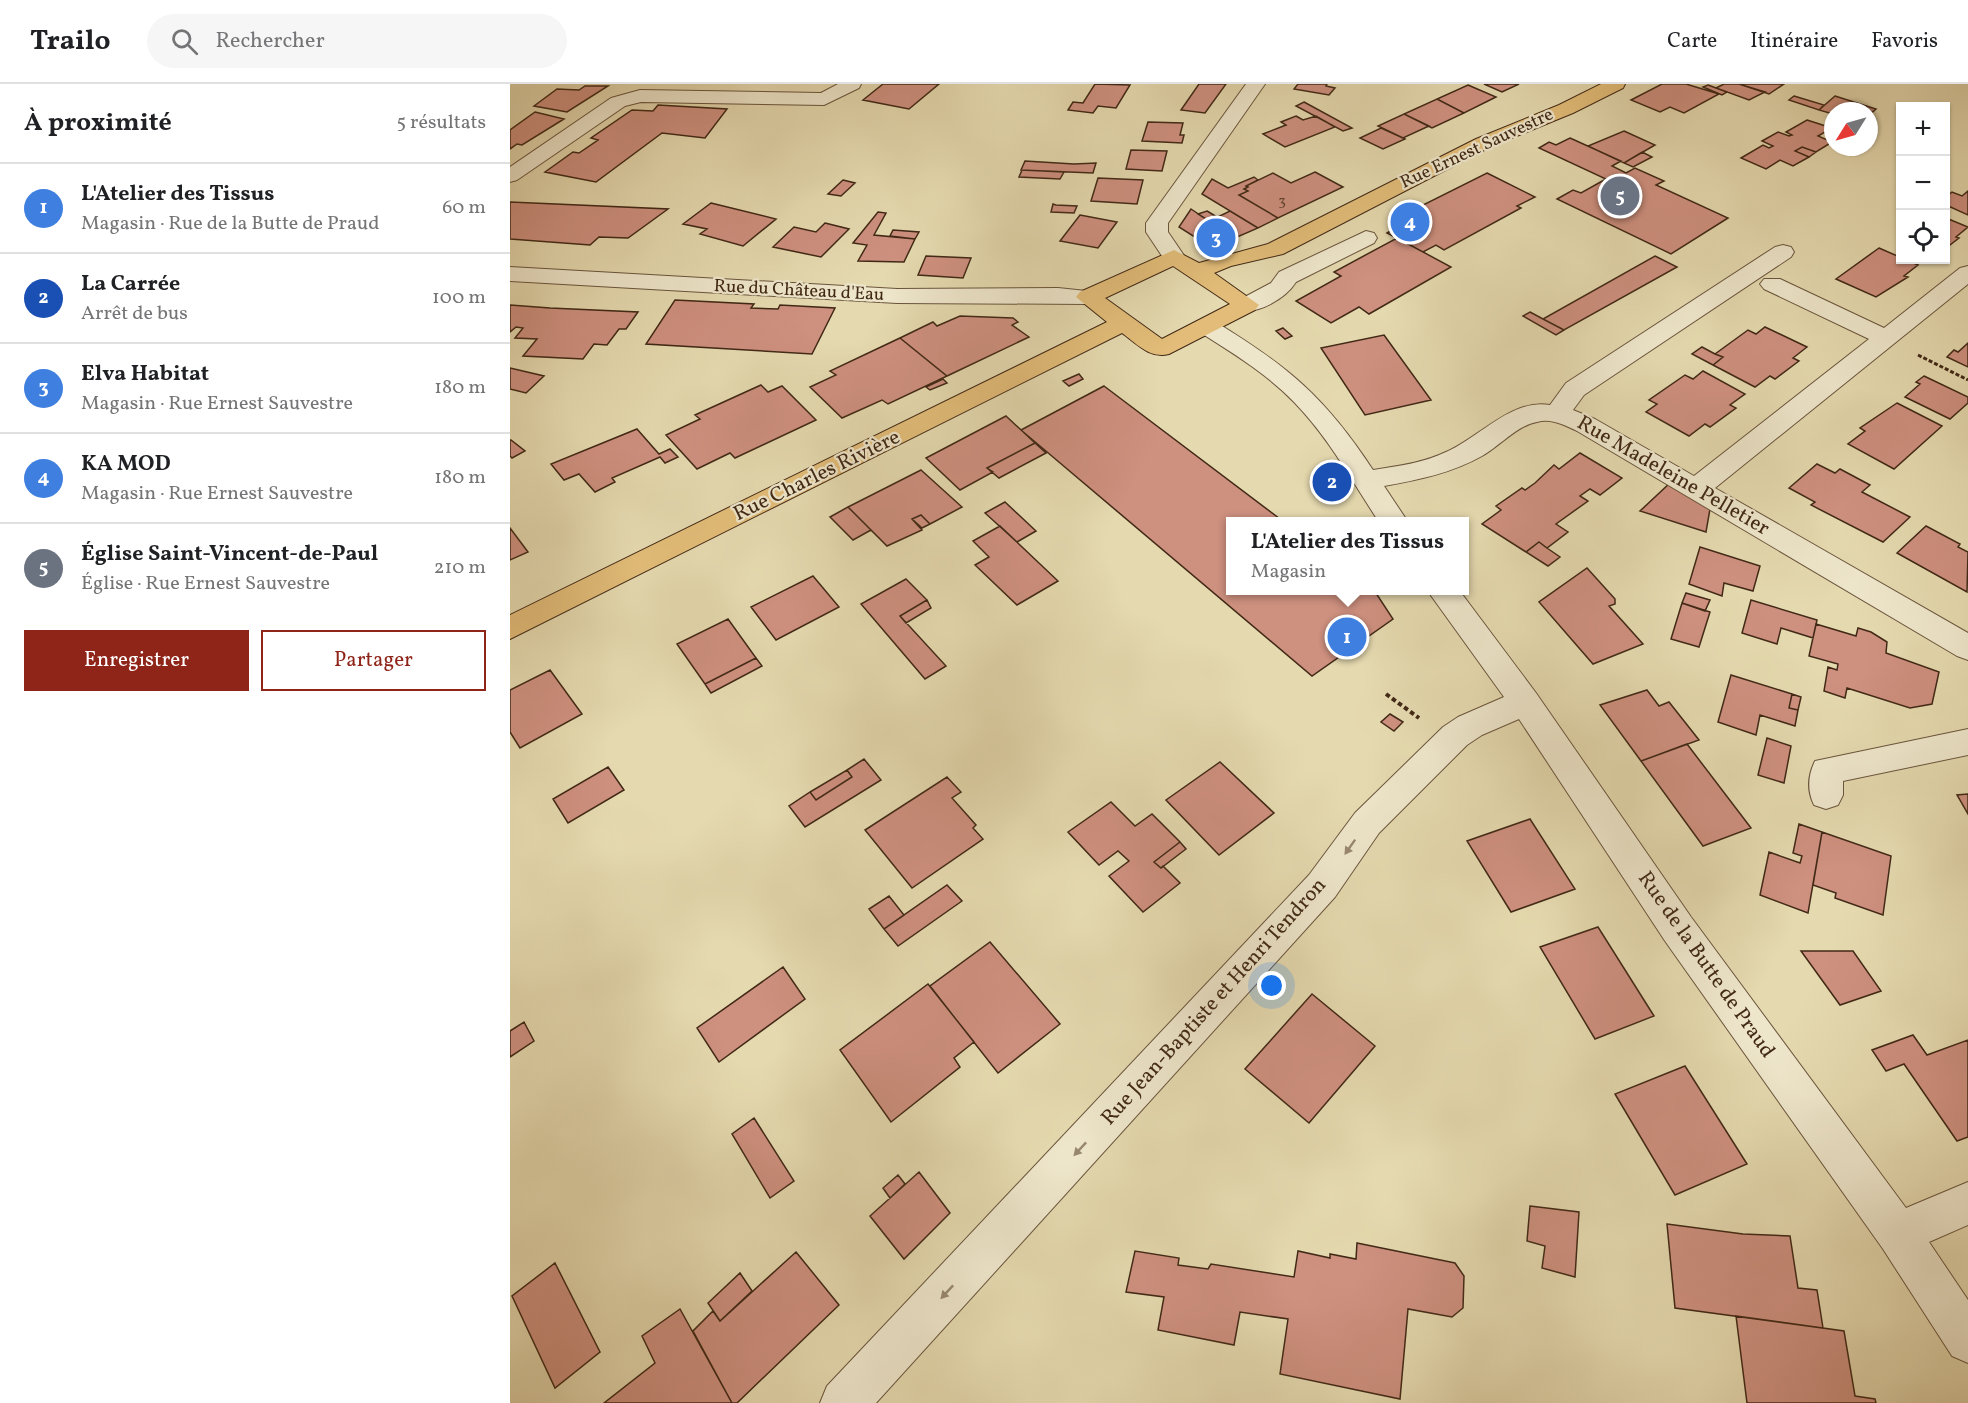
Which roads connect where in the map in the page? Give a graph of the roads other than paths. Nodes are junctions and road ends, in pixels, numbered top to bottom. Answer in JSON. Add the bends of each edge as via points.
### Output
{"nodes":[{"id":1,"x":852,"y":84,"type":"edge"},
{"id":2,"x":1256,"y":84,"type":"edge"},
{"id":3,"x":1616,"y":84,"type":"edge"},
{"id":4,"x":510,"y":176,"type":"edge"},
{"id":5,"x":1366,"y":238,"type":"dead end"},
{"id":6,"x":1275,"y":249,"type":"junction"},
{"id":7,"x":1783,"y":252,"type":"dead end"},
{"id":8,"x":1174,"y":257,"type":"junction"},
{"id":9,"x":1197,"y":272,"type":"junction"},
{"id":10,"x":1968,"y":273,"type":"edge"},
{"id":11,"x":510,"y":274,"type":"edge"},
{"id":12,"x":1772,"y":285,"type":"dead end"},
{"id":13,"x":1088,"y":297,"type":"junction"},
{"id":14,"x":1237,"y":299,"type":"junction"},
{"id":15,"x":1124,"y":323,"type":"junction"},
{"id":16,"x":1206,"y":326,"type":"junction"},
{"id":17,"x":1886,"y":338,"type":"junction"},
{"id":18,"x":1558,"y":413,"type":"junction"},
{"id":19,"x":1365,"y":480,"type":"junction"},
{"id":20,"x":1696,"y":489,"type":"junction"},
{"id":21,"x":1391,"y":517,"type":"edge"},
{"id":22,"x":1445,"y":595,"type":"edge"},
{"id":23,"x":510,"y":628,"type":"edge"},
{"id":24,"x":1968,"y":648,"type":"edge"},
{"id":25,"x":1525,"y":702,"type":"junction"},
{"id":26,"x":1968,"y":741,"type":"edge"},
{"id":27,"x":1827,"y":795,"type":"dead end"},
{"id":28,"x":1968,"y":1203,"type":"edge"},
{"id":29,"x":1898,"y":1234,"type":"junction"},
{"id":30,"x":1968,"y":1340,"type":"edge"},
{"id":31,"x":844,"y":1403,"type":"edge"}],
"edges":[{"from":1,"to":4,"type":"street","via":[[824,99],[640,96],[618,102]]},
{"from":2,"to":8,"type":"street","via":[[1157,223],[1157,232]]},
{"from":3,"to":6,"type":"main road","name":"Rue Ernest Sauvestre","via":[[1483,142]]},
{"from":5,"to":14,"type":"street","via":[[1287,277],[1280,288]]},
{"from":6,"to":9,"type":"main road","name":"Rue Ernest Sauvestre"},
{"from":6,"to":14,"type":"main road","name":"Rue Ernest Sauvestre"},
{"from":7,"to":18,"type":"street","via":[[1575,389]]},
{"from":8,"to":9,"type":"main road"},
{"from":8,"to":13,"type":"main road"},
{"from":9,"to":14,"type":"main road"},
{"from":10,"to":17,"type":"street"},
{"from":11,"to":13,"type":"street","name":"Rue du Château d'Eau","via":[[897,296]]},
{"from":12,"to":17,"type":"street"},
{"from":13,"to":15,"type":"main road"},
{"from":14,"to":16,"type":"main road","name":"Rue Ernest Sauvestre"},
{"from":15,"to":16,"type":"main road","name":"Rue Ernest Sauvestre","via":[[1160,350]]},
{"from":15,"to":23,"type":"main road","name":"Rue Charles Rivière"},
{"from":16,"to":19,"type":"street","via":[[1287,381],[1330,429]]},
{"from":17,"to":20,"type":"street"},
{"from":18,"to":19,"type":"street","name":"Rue Madeleine Pelletier","via":[[1528,412],[1452,461]]},
{"from":18,"to":20,"type":"street","name":"Rue Madeleine Pelletier"},
{"from":19,"to":21,"type":"street"},
{"from":20,"to":24,"type":"street","name":"Rue Madeleine Pelletier"},
{"from":22,"to":25,"type":"street","name":"Rue de la Butte de Praud"},
{"from":25,"to":29,"type":"street","name":"Rue de la Butte de Praud","via":[[1678,929]]},
{"from":25,"to":31,"type":"street","name":"Rue Jean-Baptiste et Henri Tendron","one_way":true,"via":[[1455,736],[1387,803],[1322,886]]},
{"from":26,"to":27,"type":"street","via":[[1827,771]]},
{"from":28,"to":29,"type":"street"},
{"from":29,"to":30,"type":"street","name":"Rue de la Butte de Praud"}]}
